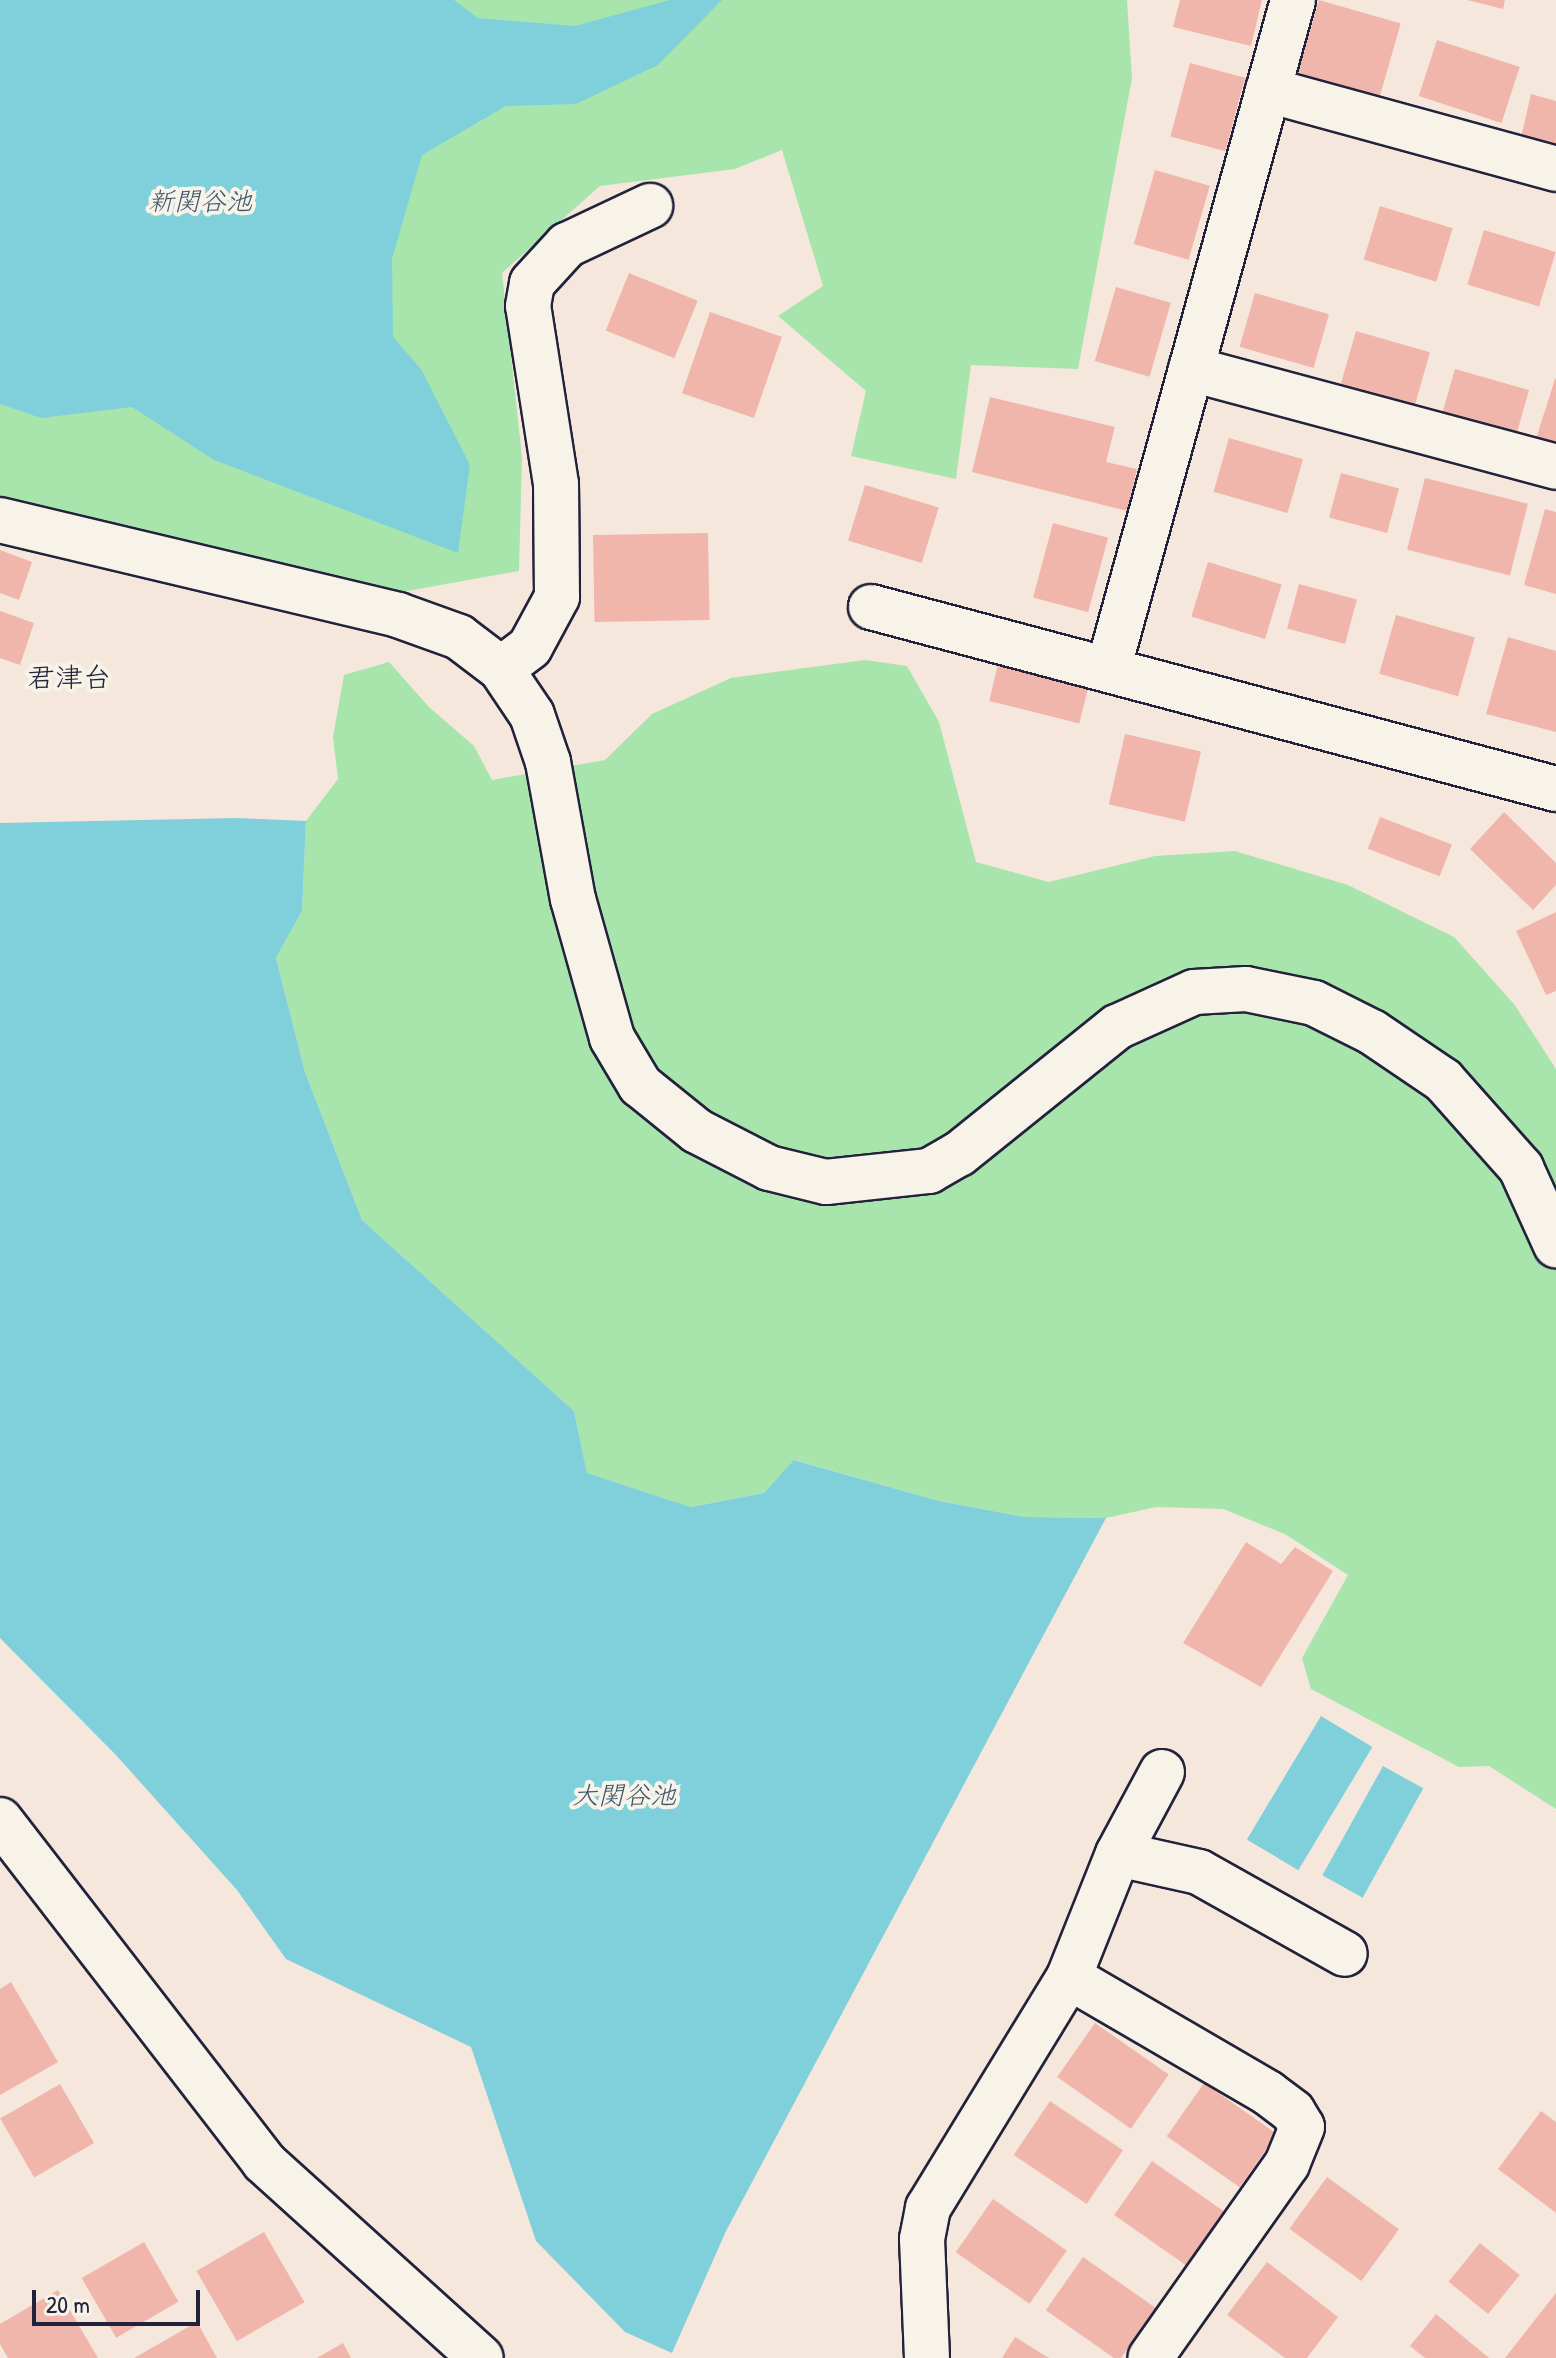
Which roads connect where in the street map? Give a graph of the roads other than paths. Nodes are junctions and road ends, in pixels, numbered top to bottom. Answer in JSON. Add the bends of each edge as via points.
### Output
{"nodes":[{"id":1,"x":1293,"y":0,"type":"edge"},
{"id":2,"x":1268,"y":90,"type":"junction"},
{"id":3,"x":1556,"y":169,"type":"edge"},
{"id":4,"x":650,"y":206,"type":"dead end"},
{"id":5,"x":1191,"y":369,"type":"junction"},
{"id":6,"x":1556,"y":467,"type":"edge"},
{"id":7,"x":0,"y":520,"type":"edge"},
{"id":8,"x":871,"y":607,"type":"dead end"},
{"id":9,"x":501,"y":669,"type":"junction"},
{"id":10,"x":1108,"y":670,"type":"junction"},
{"id":11,"x":1556,"y":789,"type":"edge"},
{"id":12,"x":1556,"y":1245,"type":"edge"},
{"id":13,"x":1162,"y":1772,"type":"dead end"},
{"id":14,"x":0,"y":1820,"type":"edge"},
{"id":15,"x":1118,"y":1854,"type":"junction"},
{"id":16,"x":1345,"y":1954,"type":"dead end"},
{"id":17,"x":1069,"y":1977,"type":"junction"},
{"id":18,"x":481,"y":2358,"type":"edge"},
{"id":19,"x":927,"y":2358,"type":"edge"},
{"id":20,"x":1150,"y":2358,"type":"edge"}],
"edges":[{"from":1,"to":2,"type":"street"},
{"from":2,"to":3,"type":"street"},
{"from":2,"to":5,"type":"street"},
{"from":4,"to":9,"type":"street","via":[[567,245],[532,283],[528,306],[556,484],[557,597],[530,647]]},
{"from":5,"to":6,"type":"street"},
{"from":5,"to":10,"type":"street"},
{"from":7,"to":9,"type":"street","via":[[398,615],[459,637]]},
{"from":8,"to":10,"type":"street"},
{"from":9,"to":12,"type":"street","via":[[532,715],[548,762],[573,899],[612,1038],[640,1085],[697,1131],[769,1168],[826,1182],[929,1171],[959,1154],[1117,1027],[1194,992],[1246,989],[1314,1003],[1372,1032],[1443,1080],[1521,1168]]},
{"from":10,"to":11,"type":"street"},
{"from":13,"to":15,"type":"street"},
{"from":14,"to":18,"type":"street","via":[[264,2162]]},
{"from":15,"to":16,"type":"street","via":[[1199,1872]]},
{"from":15,"to":17,"type":"street"},
{"from":17,"to":19,"type":"street","via":[[928,2208],[922,2239]]},
{"from":17,"to":20,"type":"street","via":[[1268,2093],[1293,2112],[1302,2127],[1287,2164]]}]}
